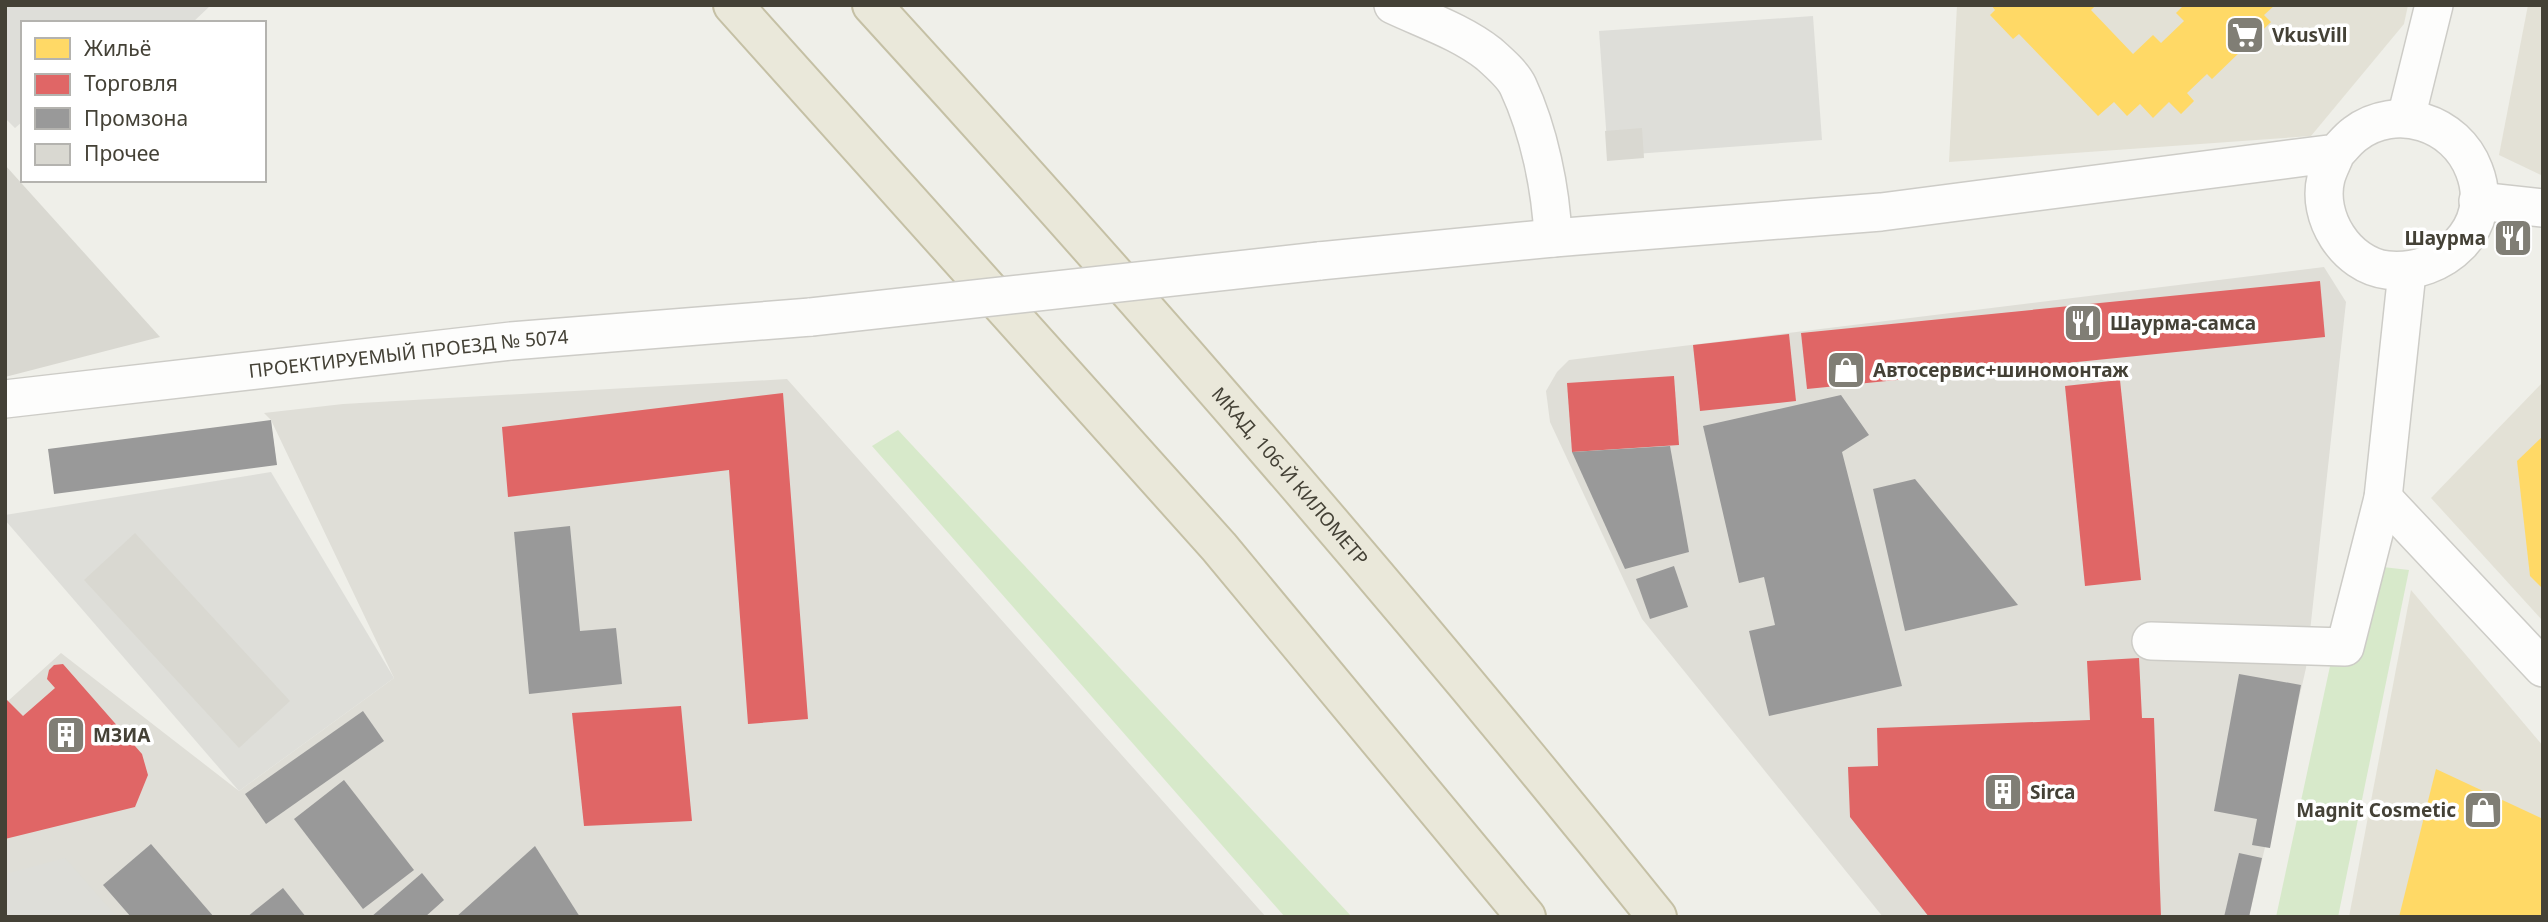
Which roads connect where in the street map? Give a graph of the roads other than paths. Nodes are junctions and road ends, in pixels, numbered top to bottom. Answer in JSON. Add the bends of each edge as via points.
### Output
{"nodes":[{"id":1,"x":733,"y":5,"type":"edge"},
{"id":2,"x":872,"y":5,"type":"edge"},
{"id":3,"x":1393,"y":5,"type":"edge"},
{"id":4,"x":2434,"y":5,"type":"edge"},
{"id":5,"x":2406,"y":118,"type":"junction"},
{"id":6,"x":2336,"y":153,"type":"junction"},
{"id":7,"x":2479,"y":201,"type":"junction"},
{"id":8,"x":2543,"y":208,"type":"edge"},
{"id":9,"x":1553,"y":238,"type":"junction"},
{"id":10,"x":2407,"y":272,"type":"junction"},
{"id":11,"x":5,"y":399,"type":"edge"},
{"id":12,"x":2383,"y":498,"type":"junction"},
{"id":13,"x":2151,"y":641,"type":"dead end"},
{"id":14,"x":2543,"y":668,"type":"edge"},
{"id":15,"x":1526,"y":917,"type":"edge"},
{"id":16,"x":1657,"y":917,"type":"edge"}],
"edges":[{"from":1,"to":15,"type":"highway","via":[[1219,547]]},
{"from":2,"to":16,"type":"highway","name":"МКАД, 106-Й КИЛОМЕТР","via":[[1296,480]]},
{"from":3,"to":9,"type":"street","via":[[1462,36],[1490,55],[1517,83],[1535,138],[1552,212]]},
{"from":4,"to":5,"type":"street"},
{"from":5,"to":6,"type":"street","via":[[2379,121],[2355,134]]},
{"from":5,"to":7,"type":"street","via":[[2435,125],[2460,144],[2474,171]]},
{"from":6,"to":9,"type":"street","name":"ПРОЕКТИРУЕМЫЙ ПРОЕЗД № 5074","via":[[1881,212]]},
{"from":6,"to":10,"type":"street","via":[[2325,189],[2325,208],[2335,235],[2354,256],[2379,269]]},
{"from":7,"to":8,"type":"street"},
{"from":7,"to":10,"type":"street","via":[[2471,228],[2456,250],[2433,265]]},
{"from":9,"to":11,"type":"street","name":"ПРОЕКТИРУЕМЫЙ ПРОЕЗД № 5074","bridge":true,"via":[[811,317],[511,341]]},
{"from":10,"to":12,"type":"street"},
{"from":12,"to":13,"type":"street","via":[[2345,647]]},
{"from":12,"to":14,"type":"street"}]}
